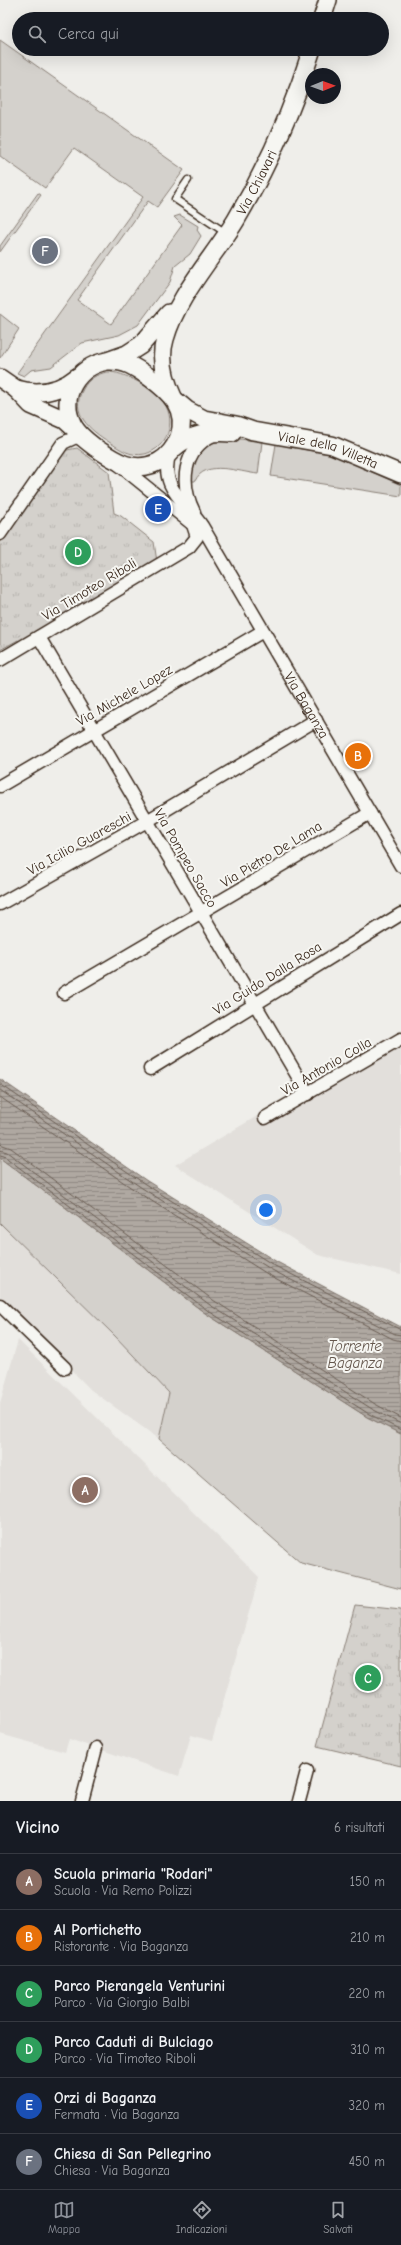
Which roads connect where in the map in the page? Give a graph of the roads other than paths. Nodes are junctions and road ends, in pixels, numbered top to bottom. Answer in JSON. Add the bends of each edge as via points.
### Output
{"nodes":[{"id":1,"x":328,"y":0,"type":"edge"},
{"id":2,"x":324,"y":12,"type":"edge"},
{"id":3,"x":309,"y":56,"type":"edge"},
{"id":4,"x":188,"y":180,"type":"dead end"},
{"id":5,"x":227,"y":234,"type":"junction"},
{"id":6,"x":179,"y":305,"type":"junction"},
{"id":7,"x":107,"y":361,"type":"junction"},
{"id":8,"x":77,"y":377,"type":"junction"},
{"id":9,"x":0,"y":378,"type":"edge"},
{"id":10,"x":16,"y":389,"type":"junction"},
{"id":11,"x":174,"y":398,"type":"junction"},
{"id":12,"x":253,"y":431,"type":"junction"},
{"id":13,"x":226,"y":432,"type":"junction"},
{"id":14,"x":81,"y":436,"type":"junction"},
{"id":15,"x":172,"y":450,"type":"junction"},
{"id":16,"x":114,"y":460,"type":"junction"},
{"id":17,"x":401,"y":474,"type":"edge"},
{"id":18,"x":195,"y":522,"type":"junction"},
{"id":19,"x":0,"y":534,"type":"edge"},
{"id":20,"x":193,"y":543,"type":"junction"},
{"id":21,"x":211,"y":544,"type":"junction"},
{"id":22,"x":263,"y":631,"type":"junction"},
{"id":23,"x":39,"y":637,"type":"junction"},
{"id":24,"x":0,"y":660,"type":"edge"},
{"id":25,"x":316,"y":720,"type":"junction"},
{"id":26,"x":94,"y":730,"type":"junction"},
{"id":27,"x":0,"y":786,"type":"edge"},
{"id":28,"x":370,"y":813,"type":"junction"},
{"id":29,"x":147,"y":821,"type":"junction"},
{"id":30,"x":401,"y":866,"type":"edge"},
{"id":31,"x":0,"y":904,"type":"edge"},
{"id":32,"x":201,"y":913,"type":"junction"},
{"id":33,"x":401,"y":914,"type":"edge"},
{"id":34,"x":64,"y":993,"type":"dead end"},
{"id":35,"x":254,"y":1004,"type":"junction"},
{"id":36,"x":401,"y":1039,"type":"edge"},
{"id":37,"x":150,"y":1069,"type":"dead end"},
{"id":38,"x":308,"y":1094,"type":"junction"},
{"id":39,"x":265,"y":1118,"type":"dead end"},
{"id":40,"x":0,"y":1305,"type":"edge"},
{"id":41,"x":65,"y":1368,"type":"dead end"},
{"id":42,"x":96,"y":1748,"type":"dead end"},
{"id":43,"x":307,"y":1771,"type":"dead end"},
{"id":44,"x":82,"y":1801,"type":"edge"},
{"id":45,"x":299,"y":1801,"type":"edge"}],
"edges":[{"from":1,"to":2,"type":"street"},
{"from":3,"to":5,"type":"street","name":"Via Chiavari","via":[[282,131],[252,192]]},
{"from":4,"to":5,"type":"lane","via":[[175,199]]},
{"from":5,"to":6,"type":"street","name":"Via Chiavari"},
{"from":6,"to":7,"type":"street","name":"Via Chiavari","via":[[163,318],[137,348]]},
{"from":6,"to":11,"type":"street","name":"Via Chiavari","via":[[166,333],[162,355],[164,374]]},
{"from":7,"to":8,"type":"street","via":[[94,364]]},
{"from":7,"to":11,"type":"street","via":[[121,362],[134,367]]},
{"from":8,"to":10,"type":"street","via":[[68,385],[53,391]]},
{"from":8,"to":14,"type":"street","via":[[70,389],[68,403],[70,417]]},
{"from":9,"to":10,"type":"street"},
{"from":10,"to":14,"type":"street","name":"Via Baganza","via":[[31,405],[65,420]]},
{"from":11,"to":12,"type":"street","name":"Viale della Villetta","via":[[186,410],[204,419]]},
{"from":11,"to":15,"type":"street","name":"Via Baganza","via":[[180,412],[181,426]]},
{"from":12,"to":13,"type":"street","name":"Viale della Villetta"},
{"from":12,"to":17,"type":"street","name":"Viale della Villetta","via":[[332,445]]},
{"from":13,"to":15,"type":"street","name":"Viale della Villetta","via":[[197,435],[182,441]]},
{"from":13,"to":18,"type":"street","via":[[205,439],[188,461],[185,473],[186,490]]},
{"from":14,"to":16,"type":"street","name":"Via Baganza"},
{"from":14,"to":19,"type":"street","via":[[63,443]]},
{"from":15,"to":16,"type":"street","name":"Via Baganza","via":[[157,462],[142,466],[128,466]]},
{"from":15,"to":18,"type":"street","name":"Via Baganza","via":[[166,466],[168,480]]},
{"from":16,"to":18,"type":"street","name":"Via Baganza"},
{"from":18,"to":20,"type":"street","via":[[197,535]]},
{"from":18,"to":21,"type":"street","name":"Via Baganza"},
{"from":20,"to":21,"type":"street","via":[[204,540]]},
{"from":20,"to":23,"type":"street","name":"Via Timoteo Riboli"},
{"from":21,"to":22,"type":"street","name":"Via Baganza"},
{"from":22,"to":25,"type":"street","name":"Via Baganza"},
{"from":22,"to":26,"type":"street","name":"Via Michele Lopez"},
{"from":23,"to":24,"type":"street","name":"Via Timoteo Riboli"},
{"from":23,"to":26,"type":"street","name":"Via Pompeo Sacco"},
{"from":25,"to":28,"type":"street","name":"Via Baganza"},
{"from":25,"to":29,"type":"street","name":"Via Icilio Guareschi"},
{"from":26,"to":27,"type":"street","name":"Via Michele Lopez"},
{"from":26,"to":29,"type":"street","name":"Via Pompeo Sacco"},
{"from":28,"to":30,"type":"street","name":"Via Baganza"},
{"from":28,"to":32,"type":"street","name":"Via Pietro De Lama"},
{"from":29,"to":31,"type":"street","name":"Via Icilio Guareschi"},
{"from":29,"to":32,"type":"street","name":"Via Pompeo Sacco"},
{"from":32,"to":34,"type":"street","name":"Via Pietro De Lama"},
{"from":32,"to":35,"type":"street","name":"Via Pompeo Sacco"},
{"from":33,"to":35,"type":"street","name":"Via Guido Dalla Rosa"},
{"from":35,"to":37,"type":"street","name":"Via Guido Dalla Rosa"},
{"from":35,"to":38,"type":"street","name":"Via Pompeo Sacco"},
{"from":36,"to":38,"type":"street","name":"Via Antonio Colla"},
{"from":38,"to":39,"type":"street","name":"Via Antonio Colla"},
{"from":40,"to":41,"type":"street"},
{"from":42,"to":44,"type":"street"},
{"from":43,"to":45,"type":"street"}]}
